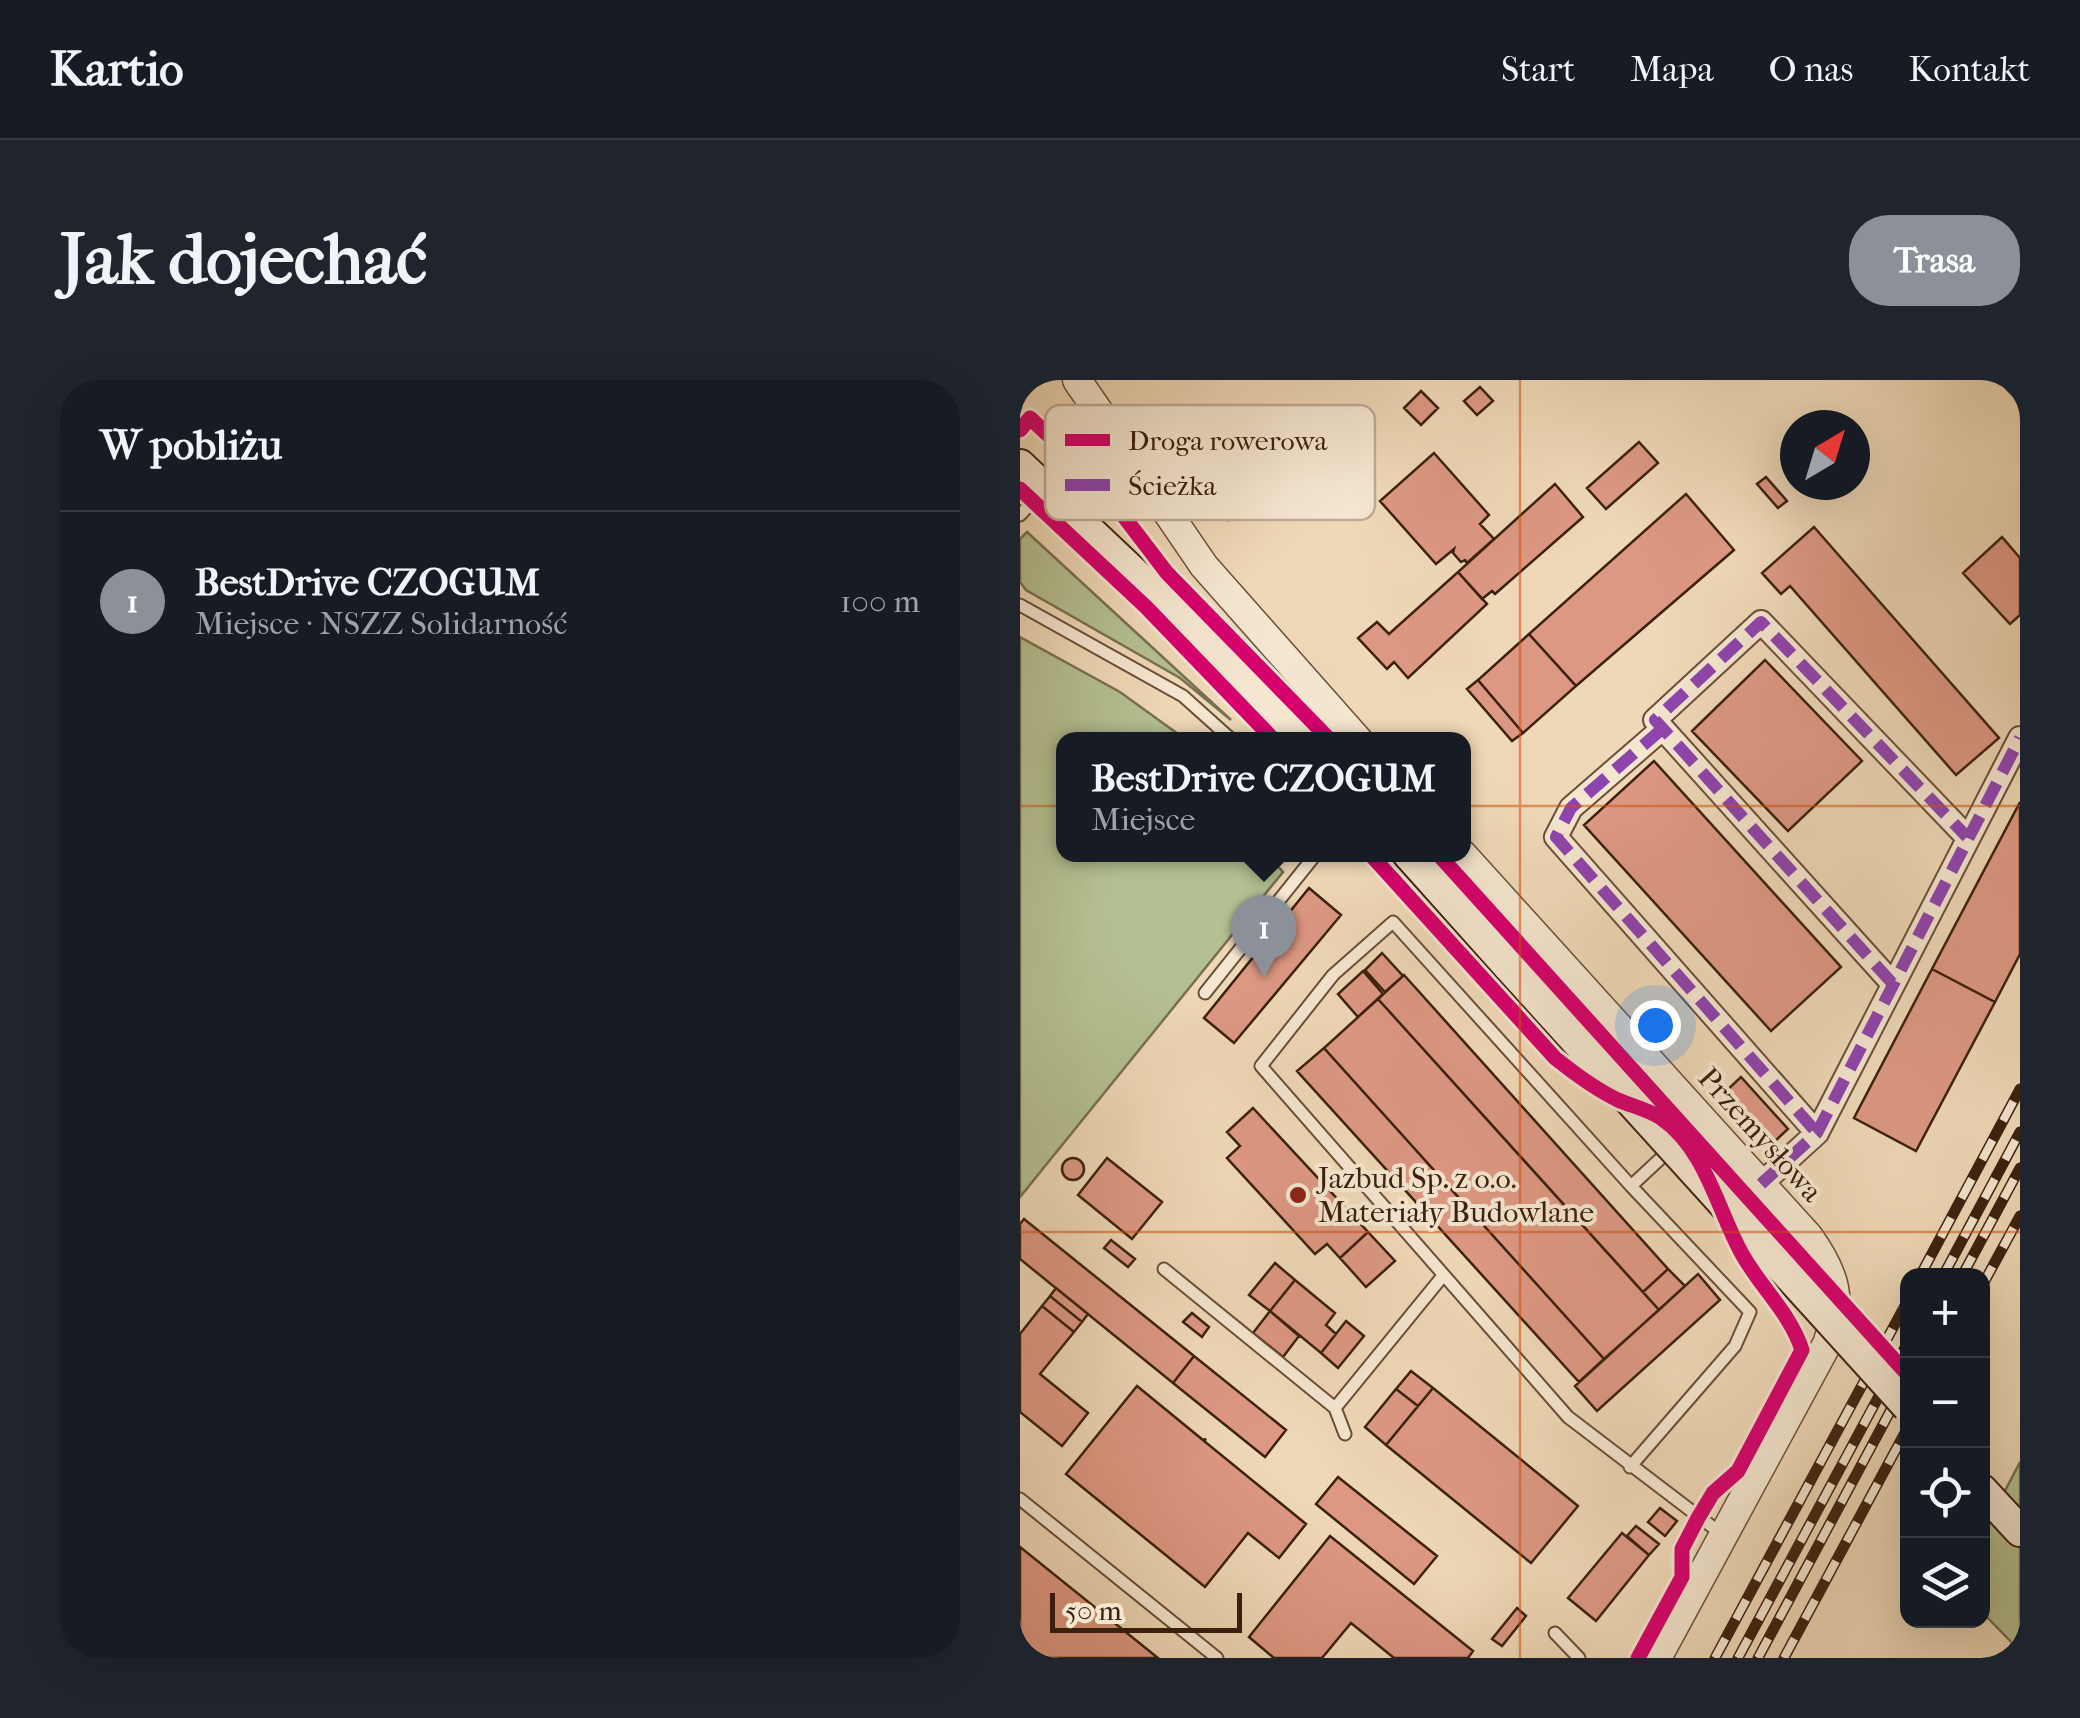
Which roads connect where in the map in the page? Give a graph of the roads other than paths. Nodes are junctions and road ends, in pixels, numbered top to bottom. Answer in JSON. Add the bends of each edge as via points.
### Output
{"nodes":[{"id":1,"x":1078,"y":380,"type":"edge"},
{"id":2,"x":1095,"y":405,"type":"edge"},
{"id":3,"x":1020,"y":465,"type":"edge"},
{"id":4,"x":1045,"y":489,"type":"joint"},
{"id":5,"x":1020,"y":515,"type":"edge"},
{"id":6,"x":1078,"y":520,"type":"edge"},
{"id":7,"x":1173,"y":520,"type":"edge"},
{"id":8,"x":1020,"y":604,"type":"edge"},
{"id":9,"x":1662,"y":730,"type":"junction"},
{"id":10,"x":1223,"y":732,"type":"edge"},
{"id":11,"x":1294,"y":732,"type":"edge"},
{"id":12,"x":1351,"y":732,"type":"edge"},
{"id":13,"x":2020,"y":738,"type":"edge"},
{"id":14,"x":1967,"y":837,"type":"junction"},
{"id":15,"x":1310,"y":862,"type":"edge"},
{"id":16,"x":1415,"y":862,"type":"edge"},
{"id":17,"x":1469,"y":862,"type":"edge"},
{"id":18,"x":1892,"y":983,"type":"junction"},
{"id":19,"x":1204,"y":992,"type":"dead end"},
{"id":20,"x":1702,"y":1120,"type":"junction"},
{"id":21,"x":1817,"y":1133,"type":"junction"},
{"id":22,"x":1760,"y":1184,"type":"junction"},
{"id":23,"x":1631,"y":1186,"type":"junction"},
{"id":24,"x":1164,"y":1268,"type":"dead end"},
{"id":25,"x":1442,"y":1276,"type":"junction"},
{"id":26,"x":1900,"y":1398,"type":"edge"},
{"id":27,"x":1335,"y":1408,"type":"junction"},
{"id":28,"x":1346,"y":1434,"type":"dead end"},
{"id":29,"x":1630,"y":1466,"type":"junction"},
{"id":30,"x":1020,"y":1499,"type":"edge"},
{"id":31,"x":1990,"y":1499,"type":"edge"},
{"id":32,"x":2020,"y":1531,"type":"edge"},
{"id":33,"x":1723,"y":1535,"type":"junction"},
{"id":34,"x":1555,"y":1633,"type":"dead end"},
{"id":35,"x":1217,"y":1658,"type":"edge"},
{"id":36,"x":1579,"y":1658,"type":"edge"},
{"id":37,"x":1656,"y":1658,"type":"edge"}],
"edges":[{"from":1,"to":2,"type":"street"},
{"from":3,"to":4,"type":"main road"},
{"from":4,"to":5,"type":"lane"},
{"from":6,"to":11,"type":"main road"},
{"from":7,"to":12,"type":"street","via":[[1204,566]]},
{"from":8,"to":10,"type":"lane","via":[[1183,696]]},
{"from":9,"to":14,"type":"street","via":[[1655,720],[1761,622]]},
{"from":9,"to":18,"type":"street"},
{"from":9,"to":21,"type":"street","via":[[1571,808],[1556,837]]},
{"from":13,"to":14,"type":"street"},
{"from":14,"to":18,"type":"street"},
{"from":15,"to":19,"type":"lane"},
{"from":16,"to":26,"type":"main road","bridge":true},
{"from":17,"to":20,"type":"street","name":"Przemysłowa"},
{"from":18,"to":21,"type":"street"},
{"from":20,"to":22,"type":"street","name":"Przemysłowa"},
{"from":20,"to":23,"type":"lane"},
{"from":21,"to":22,"type":"street"},
{"from":22,"to":33,"type":"street","name":"Przemysłowa","via":[[1825,1259],[1837,1315]]},
{"from":23,"to":25,"type":"lane","via":[[1393,922],[1333,975],[1261,1066]]},
{"from":23,"to":29,"type":"lane","via":[[1750,1312],[1735,1346]]},
{"from":24,"to":27,"type":"lane"},
{"from":25,"to":27,"type":"lane"},
{"from":25,"to":29,"type":"lane","via":[[1568,1417]]},
{"from":27,"to":28,"type":"lane"},
{"from":29,"to":33,"type":"lane"},
{"from":30,"to":35,"type":"lane"},
{"from":31,"to":32,"type":"main road"},
{"from":33,"to":37,"type":"street"},
{"from":34,"to":36,"type":"lane"}]}
